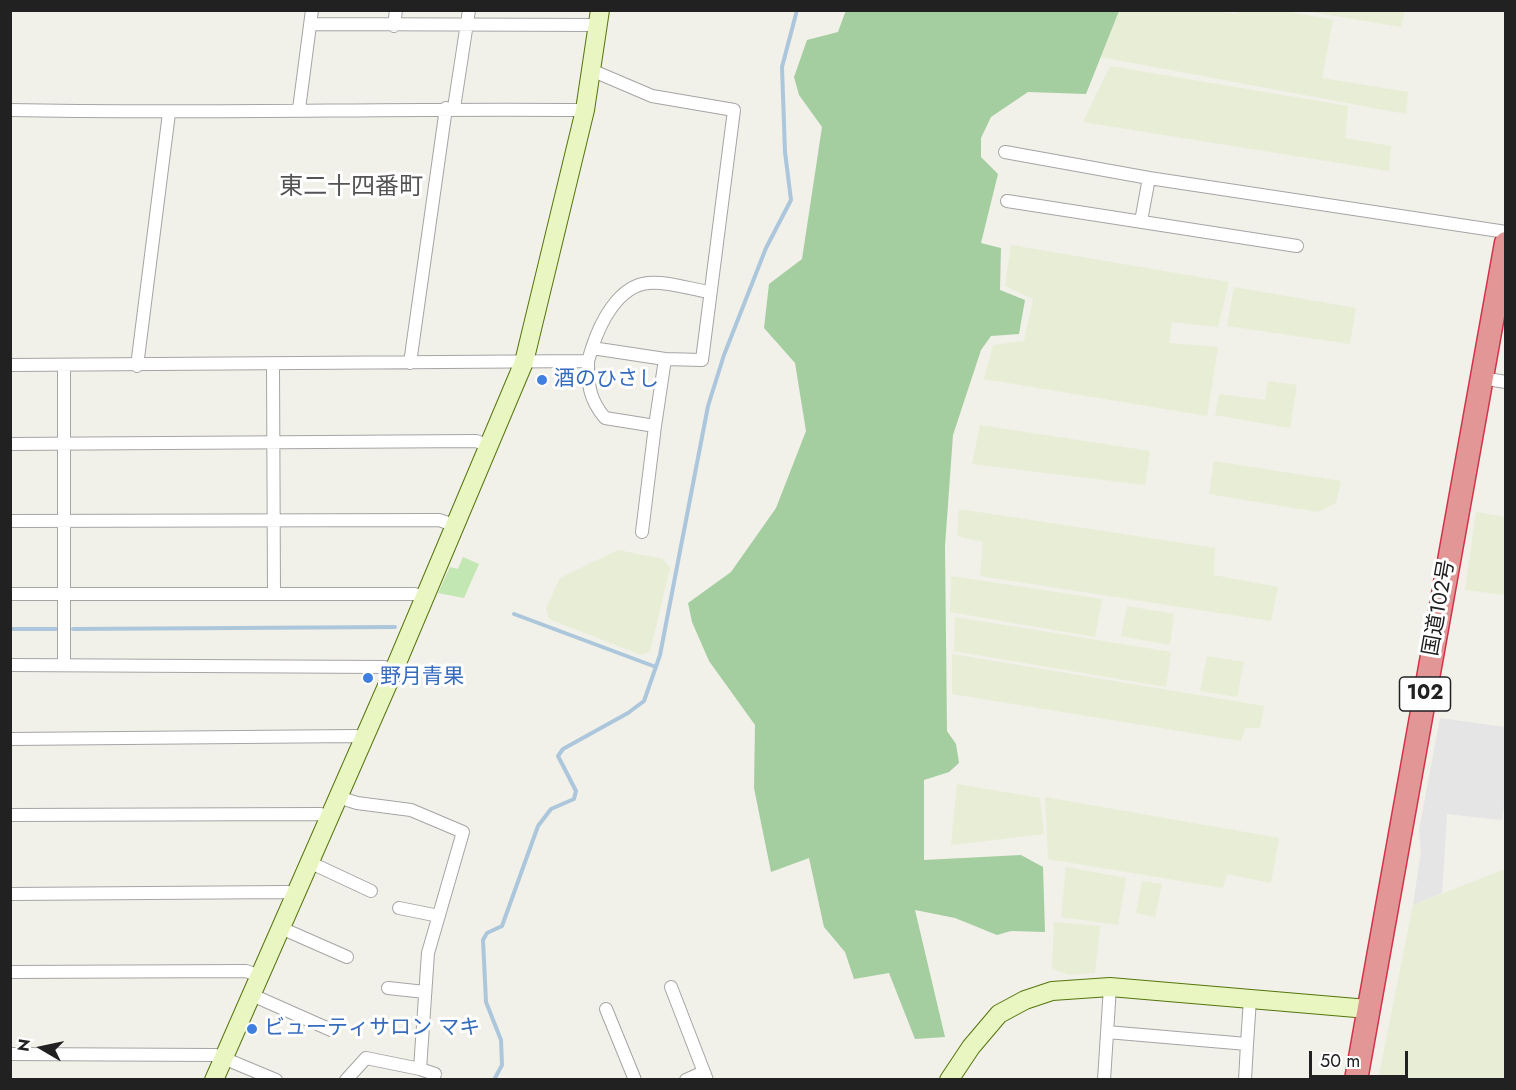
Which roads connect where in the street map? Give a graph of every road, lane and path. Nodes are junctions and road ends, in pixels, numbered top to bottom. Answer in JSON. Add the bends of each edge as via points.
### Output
{"nodes":[{"id":1,"x":312,"y":10,"type":"edge"},
{"id":2,"x":396,"y":10,"type":"edge"},
{"id":3,"x":469,"y":10,"type":"edge"},
{"id":4,"x":599,"y":18,"type":"edge"},
{"id":5,"x":310,"y":24,"type":"junction"},
{"id":6,"x":394,"y":26,"type":"junction"},
{"id":7,"x":466,"y":26,"type":"junction"},
{"id":8,"x":591,"y":70,"type":"junction"},
{"id":9,"x":450,"y":108,"type":"junction"},
{"id":10,"x":300,"y":109,"type":"junction"},
{"id":11,"x":10,"y":110,"type":"edge"},
{"id":12,"x":585,"y":110,"type":"junction"},
{"id":13,"x":169,"y":113,"type":"junction"},
{"id":14,"x":1005,"y":152,"type":"dead end"},
{"id":15,"x":1149,"y":178,"type":"junction"},
{"id":16,"x":1007,"y":201,"type":"dead end"},
{"id":17,"x":1142,"y":221,"type":"junction"},
{"id":18,"x":1506,"y":232,"type":"edge"},
{"id":19,"x":1506,"y":243,"type":"edge"},
{"id":20,"x":1298,"y":246,"type":"dead end"},
{"id":21,"x":1503,"y":266,"type":"edge"},
{"id":22,"x":709,"y":292,"type":"junction"},
{"id":23,"x":592,"y":348,"type":"junction"},
{"id":24,"x":665,"y":359,"type":"junction"},
{"id":25,"x":588,"y":361,"type":"junction"},
{"id":26,"x":524,"y":362,"type":"junction"},
{"id":27,"x":410,"y":363,"type":"junction"},
{"id":28,"x":10,"y":365,"type":"edge"},
{"id":29,"x":273,"y":365,"type":"junction"},
{"id":30,"x":63,"y":366,"type":"junction"},
{"id":31,"x":137,"y":366,"type":"junction"},
{"id":32,"x":1481,"y":378,"type":"junction"},
{"id":33,"x":1506,"y":382,"type":"edge"},
{"id":34,"x":655,"y":426,"type":"junction"},
{"id":35,"x":274,"y":443,"type":"junction"},
{"id":36,"x":10,"y":444,"type":"edge"},
{"id":37,"x":64,"y":445,"type":"junction"},
{"id":38,"x":490,"y":446,"type":"junction"},
{"id":39,"x":10,"y":521,"type":"edge"},
{"id":40,"x":65,"y":521,"type":"junction"},
{"id":41,"x":273,"y":521,"type":"junction"},
{"id":42,"x":454,"y":525,"type":"junction"},
{"id":43,"x":642,"y":532,"type":"dead end"},
{"id":44,"x":274,"y":593,"type":"junction"},
{"id":45,"x":10,"y":594,"type":"edge"},
{"id":46,"x":64,"y":594,"type":"junction"},
{"id":47,"x":423,"y":597,"type":"junction"},
{"id":48,"x":10,"y":665,"type":"edge"},
{"id":49,"x":64,"y":665,"type":"junction"},
{"id":50,"x":394,"y":670,"type":"junction"},
{"id":51,"x":364,"y":738,"type":"junction"},
{"id":52,"x":10,"y":739,"type":"edge"},
{"id":53,"x":338,"y":797,"type":"junction"},
{"id":54,"x":10,"y":815,"type":"edge"},
{"id":55,"x":329,"y":817,"type":"junction"},
{"id":56,"x":309,"y":862,"type":"junction"},
{"id":57,"x":371,"y":891,"type":"dead end"},
{"id":58,"x":10,"y":894,"type":"edge"},
{"id":59,"x":295,"y":896,"type":"junction"},
{"id":60,"x":399,"y":908,"type":"dead end"},
{"id":61,"x":439,"y":916,"type":"junction"},
{"id":62,"x":281,"y":928,"type":"junction"},
{"id":63,"x":347,"y":957,"type":"dead end"},
{"id":64,"x":10,"y":972,"type":"edge"},
{"id":65,"x":260,"y":976,"type":"junction"},
{"id":66,"x":672,"y":987,"type":"dead end"},
{"id":67,"x":1110,"y":987,"type":"junction"},
{"id":68,"x":388,"y":988,"type":"dead end"},
{"id":69,"x":425,"y":992,"type":"junction"},
{"id":70,"x":252,"y":995,"type":"junction"},
{"id":71,"x":1250,"y":999,"type":"junction"},
{"id":72,"x":606,"y":1009,"type":"dead end"},
{"id":73,"x":1368,"y":1009,"type":"junction"},
{"id":74,"x":331,"y":1030,"type":"dead end"},
{"id":75,"x":1107,"y":1032,"type":"junction"},
{"id":76,"x":1247,"y":1044,"type":"junction"},
{"id":77,"x":10,"y":1054,"type":"edge"},
{"id":78,"x":224,"y":1058,"type":"junction"},
{"id":79,"x":420,"y":1069,"type":"junction"},
{"id":80,"x":706,"y":1076,"type":"edge"},
{"id":81,"x":214,"y":1080,"type":"edge"},
{"id":82,"x":276,"y":1080,"type":"edge"},
{"id":83,"x":346,"y":1080,"type":"edge"},
{"id":84,"x":433,"y":1080,"type":"edge"},
{"id":85,"x":635,"y":1080,"type":"edge"},
{"id":86,"x":686,"y":1080,"type":"edge"},
{"id":87,"x":949,"y":1080,"type":"edge"},
{"id":88,"x":1104,"y":1080,"type":"edge"},
{"id":89,"x":1245,"y":1080,"type":"edge"},
{"id":90,"x":1356,"y":1080,"type":"edge"}],
"edges":[{"from":1,"to":5,"type":"street"},
{"from":2,"to":6,"type":"street"},
{"from":3,"to":7,"type":"street"},
{"from":4,"to":7,"type":"street"},
{"from":4,"to":8,"type":"street"},
{"from":5,"to":6,"type":"street"},
{"from":5,"to":10,"type":"street"},
{"from":6,"to":7,"type":"street"},
{"from":7,"to":9,"type":"street"},
{"from":8,"to":12,"type":"street"},
{"from":8,"to":22,"type":"street","via":[[651,96],[734,110]]},
{"from":9,"to":10,"type":"street"},
{"from":9,"to":12,"type":"street"},
{"from":9,"to":27,"type":"street"},
{"from":10,"to":13,"type":"street"},
{"from":11,"to":13,"type":"street"},
{"from":12,"to":26,"type":"street"},
{"from":13,"to":31,"type":"street"},
{"from":14,"to":15,"type":"street"},
{"from":15,"to":17,"type":"street"},
{"from":15,"to":18,"type":"street"},
{"from":16,"to":17,"type":"street"},
{"from":17,"to":20,"type":"street"},
{"from":19,"to":21,"type":"highway","name":"国道102号","number":"102"},
{"from":21,"to":32,"type":"highway","name":"国道102号","number":"102"},
{"from":22,"to":23,"type":"street","via":[[651,282],[639,284],[610,308],[598,327]]},
{"from":22,"to":24,"type":"street","via":[[702,360]]},
{"from":23,"to":24,"type":"street"},
{"from":23,"to":25,"type":"street"},
{"from":24,"to":34,"type":"street"},
{"from":25,"to":26,"type":"street"},
{"from":25,"to":34,"type":"street","via":[[590,394],[605,418]]},
{"from":26,"to":27,"type":"street"},
{"from":26,"to":38,"type":"street"},
{"from":27,"to":29,"type":"street"},
{"from":28,"to":30,"type":"street"},
{"from":29,"to":31,"type":"street"},
{"from":29,"to":35,"type":"street"},
{"from":30,"to":31,"type":"street"},
{"from":30,"to":37,"type":"street"},
{"from":32,"to":33,"type":"street"},
{"from":32,"to":73,"type":"highway","name":"国道102号","number":"102"},
{"from":34,"to":43,"type":"street"},
{"from":35,"to":37,"type":"street"},
{"from":35,"to":38,"type":"street","via":[[476,441]]},
{"from":35,"to":41,"type":"street"},
{"from":36,"to":37,"type":"street"},
{"from":37,"to":40,"type":"street"},
{"from":38,"to":42,"type":"street"},
{"from":39,"to":40,"type":"street"},
{"from":40,"to":41,"type":"street"},
{"from":40,"to":46,"type":"street"},
{"from":41,"to":42,"type":"street","via":[[439,520]]},
{"from":41,"to":44,"type":"street"},
{"from":42,"to":47,"type":"street"},
{"from":44,"to":46,"type":"street"},
{"from":44,"to":47,"type":"street"},
{"from":45,"to":46,"type":"street"},
{"from":46,"to":49,"type":"street"},
{"from":47,"to":50,"type":"street"},
{"from":48,"to":49,"type":"street"},
{"from":49,"to":50,"type":"street"},
{"from":50,"to":51,"type":"street"},
{"from":51,"to":52,"type":"street"},
{"from":51,"to":53,"type":"street"},
{"from":53,"to":55,"type":"street"},
{"from":53,"to":61,"type":"street","via":[[411,810],[463,832]]},
{"from":54,"to":55,"type":"street"},
{"from":55,"to":56,"type":"street"},
{"from":56,"to":57,"type":"street"},
{"from":56,"to":59,"type":"street"},
{"from":58,"to":59,"type":"street","via":[[288,892]]},
{"from":59,"to":62,"type":"street"},
{"from":60,"to":61,"type":"street"},
{"from":61,"to":69,"type":"street","via":[[428,953]]},
{"from":62,"to":63,"type":"street"},
{"from":62,"to":65,"type":"street"},
{"from":64,"to":65,"type":"street","via":[[246,971]]},
{"from":65,"to":70,"type":"street"},
{"from":66,"to":80,"type":"street"},
{"from":67,"to":71,"type":"street"},
{"from":67,"to":75,"type":"street"},
{"from":67,"to":87,"type":"street","via":[[1052,991],[999,1014]]},
{"from":68,"to":69,"type":"street"},
{"from":69,"to":79,"type":"street"},
{"from":70,"to":74,"type":"street"},
{"from":70,"to":78,"type":"street"},
{"from":71,"to":73,"type":"street"},
{"from":71,"to":76,"type":"street"},
{"from":72,"to":85,"type":"street"},
{"from":73,"to":90,"type":"highway","name":"国道102号","number":"102"},
{"from":75,"to":76,"type":"street"},
{"from":75,"to":88,"type":"street"},
{"from":76,"to":89,"type":"street"},
{"from":77,"to":78,"type":"street"},
{"from":78,"to":81,"type":"street"},
{"from":78,"to":82,"type":"street"},
{"from":79,"to":83,"type":"street","via":[[366,1058]]},
{"from":79,"to":84,"type":"street","via":[[435,1074]]},
{"from":80,"to":86,"type":"street"}]}
